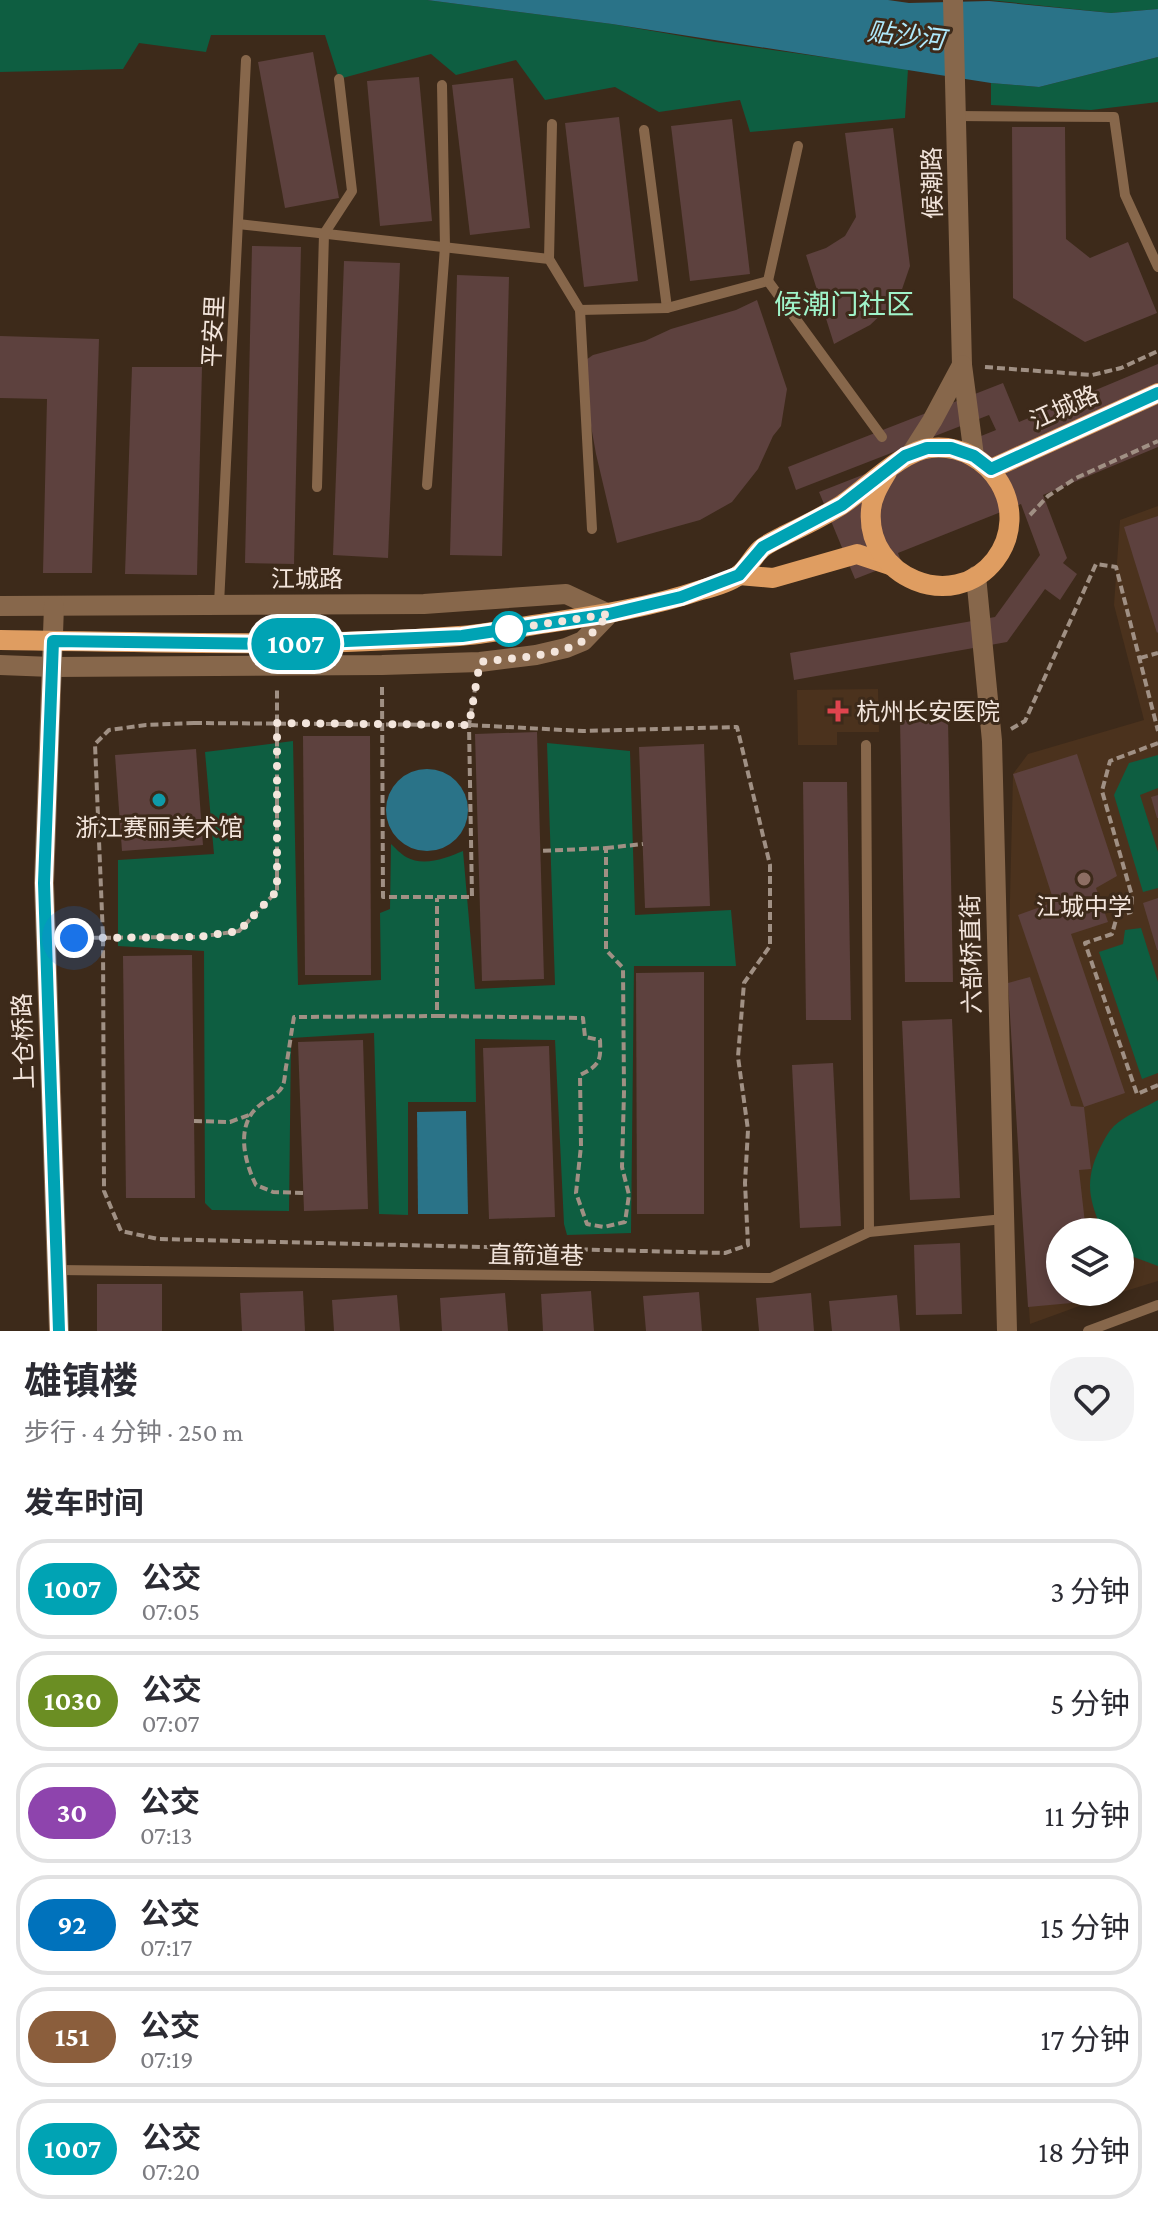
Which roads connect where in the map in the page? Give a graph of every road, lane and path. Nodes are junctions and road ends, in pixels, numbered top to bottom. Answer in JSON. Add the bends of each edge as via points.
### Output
{"nodes":[{"id":1,"x":953,"y":0,"type":"edge"},
{"id":2,"x":246,"y":60,"type":"dead end"},
{"id":3,"x":339,"y":79,"type":"dead end"},
{"id":4,"x":442,"y":85,"type":"dead end"},
{"id":5,"x":956,"y":116,"type":"junction"},
{"id":6,"x":552,"y":124,"type":"dead end"},
{"id":7,"x":644,"y":130,"type":"dead end"},
{"id":8,"x":798,"y":146,"type":"dead end"},
{"id":9,"x":238,"y":224,"type":"junction"},
{"id":10,"x":324,"y":234,"type":"junction"},
{"id":11,"x":445,"y":247,"type":"junction"},
{"id":12,"x":549,"y":259,"type":"junction"},
{"id":13,"x":1158,"y":267,"type":"edge"},
{"id":14,"x":768,"y":281,"type":"junction"},
{"id":15,"x":667,"y":308,"type":"junction"},
{"id":16,"x":580,"y":310,"type":"junction"},
{"id":17,"x":1158,"y":351,"type":"edge"},
{"id":18,"x":962,"y":365,"type":"junction"},
{"id":19,"x":1158,"y":393,"type":"edge"},
{"id":20,"x":882,"y":437,"type":"dead end"},
{"id":21,"x":1158,"y":441,"type":"edge"},
{"id":22,"x":911,"y":454,"type":"junction"},
{"id":23,"x":974,"y":456,"type":"junction"},
{"id":24,"x":991,"y":469,"type":"junction"},
{"id":25,"x":887,"y":472,"type":"junction"},
{"id":26,"x":427,"y":485,"type":"dead end"},
{"id":27,"x":317,"y":487,"type":"dead end"},
{"id":28,"x":592,"y":529,"type":"dead end"},
{"id":29,"x":1006,"y":539,"type":"junction"},
{"id":30,"x":890,"y":565,"type":"junction"},
{"id":31,"x":739,"y":575,"type":"junction"},
{"id":32,"x":976,"y":576,"type":"junction"},
{"id":33,"x":219,"y":604,"type":"junction"},
{"id":34,"x":0,"y":606,"type":"edge"},
{"id":35,"x":54,"y":606,"type":"junction"},
{"id":36,"x":609,"y":614,"type":"junction"},
{"id":37,"x":0,"y":640,"type":"edge"},
{"id":38,"x":53,"y":641,"type":"junction"},
{"id":39,"x":1158,"y":653,"type":"edge"},
{"id":40,"x":1140,"y":658,"type":"junction"},
{"id":41,"x":480,"y":662,"type":"junction"},
{"id":42,"x":0,"y":665,"type":"edge"},
{"id":43,"x":277,"y":665,"type":"junction"},
{"id":44,"x":382,"y":665,"type":"junction"},
{"id":45,"x":52,"y":667,"type":"junction"},
{"id":46,"x":277,"y":723,"type":"junction"},
{"id":47,"x":381,"y":724,"type":"junction"},
{"id":48,"x":469,"y":725,"type":"junction"},
{"id":49,"x":1158,"y":731,"type":"edge"},
{"id":50,"x":992,"y":741,"type":"junction"},
{"id":51,"x":1158,"y":743,"type":"edge"},
{"id":52,"x":866,"y":745,"type":"dead end"},
{"id":53,"x":643,"y":844,"type":"dead end"},
{"id":54,"x":606,"y":848,"type":"junction"},
{"id":55,"x":540,"y":851,"type":"dead end"},
{"id":56,"x":437,"y":898,"type":"junction"},
{"id":57,"x":103,"y":937,"type":"junction"},
{"id":58,"x":46,"y":939,"type":"junction"},
{"id":59,"x":437,"y":1016,"type":"junction"},
{"id":60,"x":1158,"y":1085,"type":"edge"},
{"id":61,"x":249,"y":1115,"type":"junction"},
{"id":62,"x":194,"y":1121,"type":"dead end"},
{"id":63,"x":303,"y":1193,"type":"dead end"},
{"id":64,"x":1004,"y":1219,"type":"junction"},
{"id":65,"x":869,"y":1232,"type":"junction"},
{"id":66,"x":57,"y":1270,"type":"junction"},
{"id":67,"x":1158,"y":1305,"type":"edge"},
{"id":68,"x":59,"y":1331,"type":"edge"},
{"id":69,"x":1007,"y":1331,"type":"edge"},
{"id":70,"x":1088,"y":1331,"type":"edge"}],
"edges":[{"from":1,"to":5,"type":"street","name":"候潮路"},
{"from":2,"to":9,"type":"lane","name":"平安里"},
{"from":3,"to":10,"type":"lane","via":[[352,191]]},
{"from":4,"to":11,"type":"lane"},
{"from":5,"to":13,"type":"lane","via":[[1114,117],[1125,195]]},
{"from":5,"to":18,"type":"street","name":"候潮路"},
{"from":6,"to":12,"type":"lane"},
{"from":7,"to":15,"type":"lane"},
{"from":8,"to":14,"type":"lane"},
{"from":9,"to":10,"type":"lane"},
{"from":9,"to":33,"type":"lane","name":"平安里"},
{"from":10,"to":11,"type":"lane"},
{"from":10,"to":27,"type":"lane"},
{"from":11,"to":12,"type":"lane"},
{"from":11,"to":26,"type":"lane"},
{"from":12,"to":16,"type":"lane"},
{"from":14,"to":15,"type":"lane"},
{"from":14,"to":20,"type":"lane"},
{"from":15,"to":16,"type":"lane"},
{"from":16,"to":28,"type":"lane"},
{"from":17,"to":18,"type":"path","via":[[1092,375]]},
{"from":18,"to":22,"type":"street","name":"候潮路"},
{"from":18,"to":23,"type":"street","name":"候潮路"},
{"from":19,"to":24,"type":"main road","name":"江城路"},
{"from":21,"to":29,"type":"path","via":[[1048,496]]},
{"from":22,"to":23,"type":"main road","via":[[951,448]]},
{"from":22,"to":25,"type":"main road"},
{"from":23,"to":24,"type":"main road"},
{"from":24,"to":29,"type":"main road","via":[[1005,492],[1010,515]]},
{"from":25,"to":30,"type":"main road","via":[[871,509],[872,529]]},
{"from":25,"to":31,"type":"main road","via":[[842,505],[763,547]]},
{"from":29,"to":32,"type":"main road"},
{"from":30,"to":31,"type":"main road","via":[[857,554],[773,578]]},
{"from":30,"to":32,"type":"main road","via":[[931,586],[955,585]]},
{"from":31,"to":36,"type":"main road","via":[[681,597]]},
{"from":32,"to":50,"type":"street","name":"六部桥直街"},
{"from":33,"to":35,"type":"street","name":"江城路"},
{"from":33,"to":36,"type":"street","name":"江城路","via":[[424,604],[566,594]]},
{"from":34,"to":35,"type":"street","name":"江城路"},
{"from":35,"to":38,"type":"street","name":"上仓桥路"},
{"from":36,"to":38,"type":"main road","via":[[447,637],[277,644]]},
{"from":36,"to":41,"type":"street","via":[[583,641],[566,648]]},
{"from":37,"to":38,"type":"main road"},
{"from":38,"to":45,"type":"street","name":"上仓桥路"},
{"from":39,"to":40,"type":"path"},
{"from":40,"to":49,"type":"path"},
{"from":40,"to":50,"type":"path","via":[[1116,567],[1096,564],[1025,721]]},
{"from":41,"to":44,"type":"street"},
{"from":41,"to":48,"type":"path"},
{"from":42,"to":45,"type":"street"},
{"from":43,"to":44,"type":"street"},
{"from":43,"to":45,"type":"street"},
{"from":43,"to":46,"type":"path"},
{"from":44,"to":47,"type":"path"},
{"from":45,"to":58,"type":"street","name":"上仓桥路"},
{"from":46,"to":47,"type":"path"},
{"from":46,"to":57,"type":"path","via":[[277,891],[239,931],[198,937]]},
{"from":46,"to":57,"type":"path","via":[[146,725],[109,730],[95,744]]},
{"from":47,"to":48,"type":"path"},
{"from":47,"to":56,"type":"path","via":[[383,897]]},
{"from":48,"to":56,"type":"path","via":[[472,897]]},
{"from":48,"to":57,"type":"path","via":[[583,731],[737,727],[770,865],[770,946],[744,983],[738,1057],[748,1130],[748,1245],[725,1253],[158,1239],[121,1231],[104,1191]]},
{"from":50,"to":64,"type":"street","name":"六部桥直街"},
{"from":51,"to":60,"type":"path","via":[[1110,761],[1102,791],[1132,896],[1131,912],[1117,916],[1112,934],[1085,943],[1137,1094]]},
{"from":52,"to":65,"type":"lane"},
{"from":53,"to":54,"type":"path"},
{"from":54,"to":55,"type":"path"},
{"from":54,"to":59,"type":"path","via":[[606,950],[623,968],[622,1167],[629,1195],[625,1222],[587,1224],[576,1193],[580,1075],[601,1058],[600,1040],[585,1037],[583,1018]]},
{"from":56,"to":59,"type":"path"},
{"from":57,"to":58,"type":"path"},
{"from":58,"to":66,"type":"street","name":"上仓桥路"},
{"from":59,"to":61,"type":"path","via":[[294,1017],[283,1086]]},
{"from":61,"to":62,"type":"path","via":[[230,1122]]},
{"from":61,"to":63,"type":"path","via":[[245,1155],[256,1185],[273,1192]]},
{"from":64,"to":65,"type":"lane","name":"直箭道巷"},
{"from":64,"to":69,"type":"street","name":"六部桥直街"},
{"from":65,"to":66,"type":"lane","name":"直箭道巷","via":[[771,1278]]},
{"from":66,"to":68,"type":"street","name":"上仓桥路"},
{"from":67,"to":70,"type":"lane"}]}
